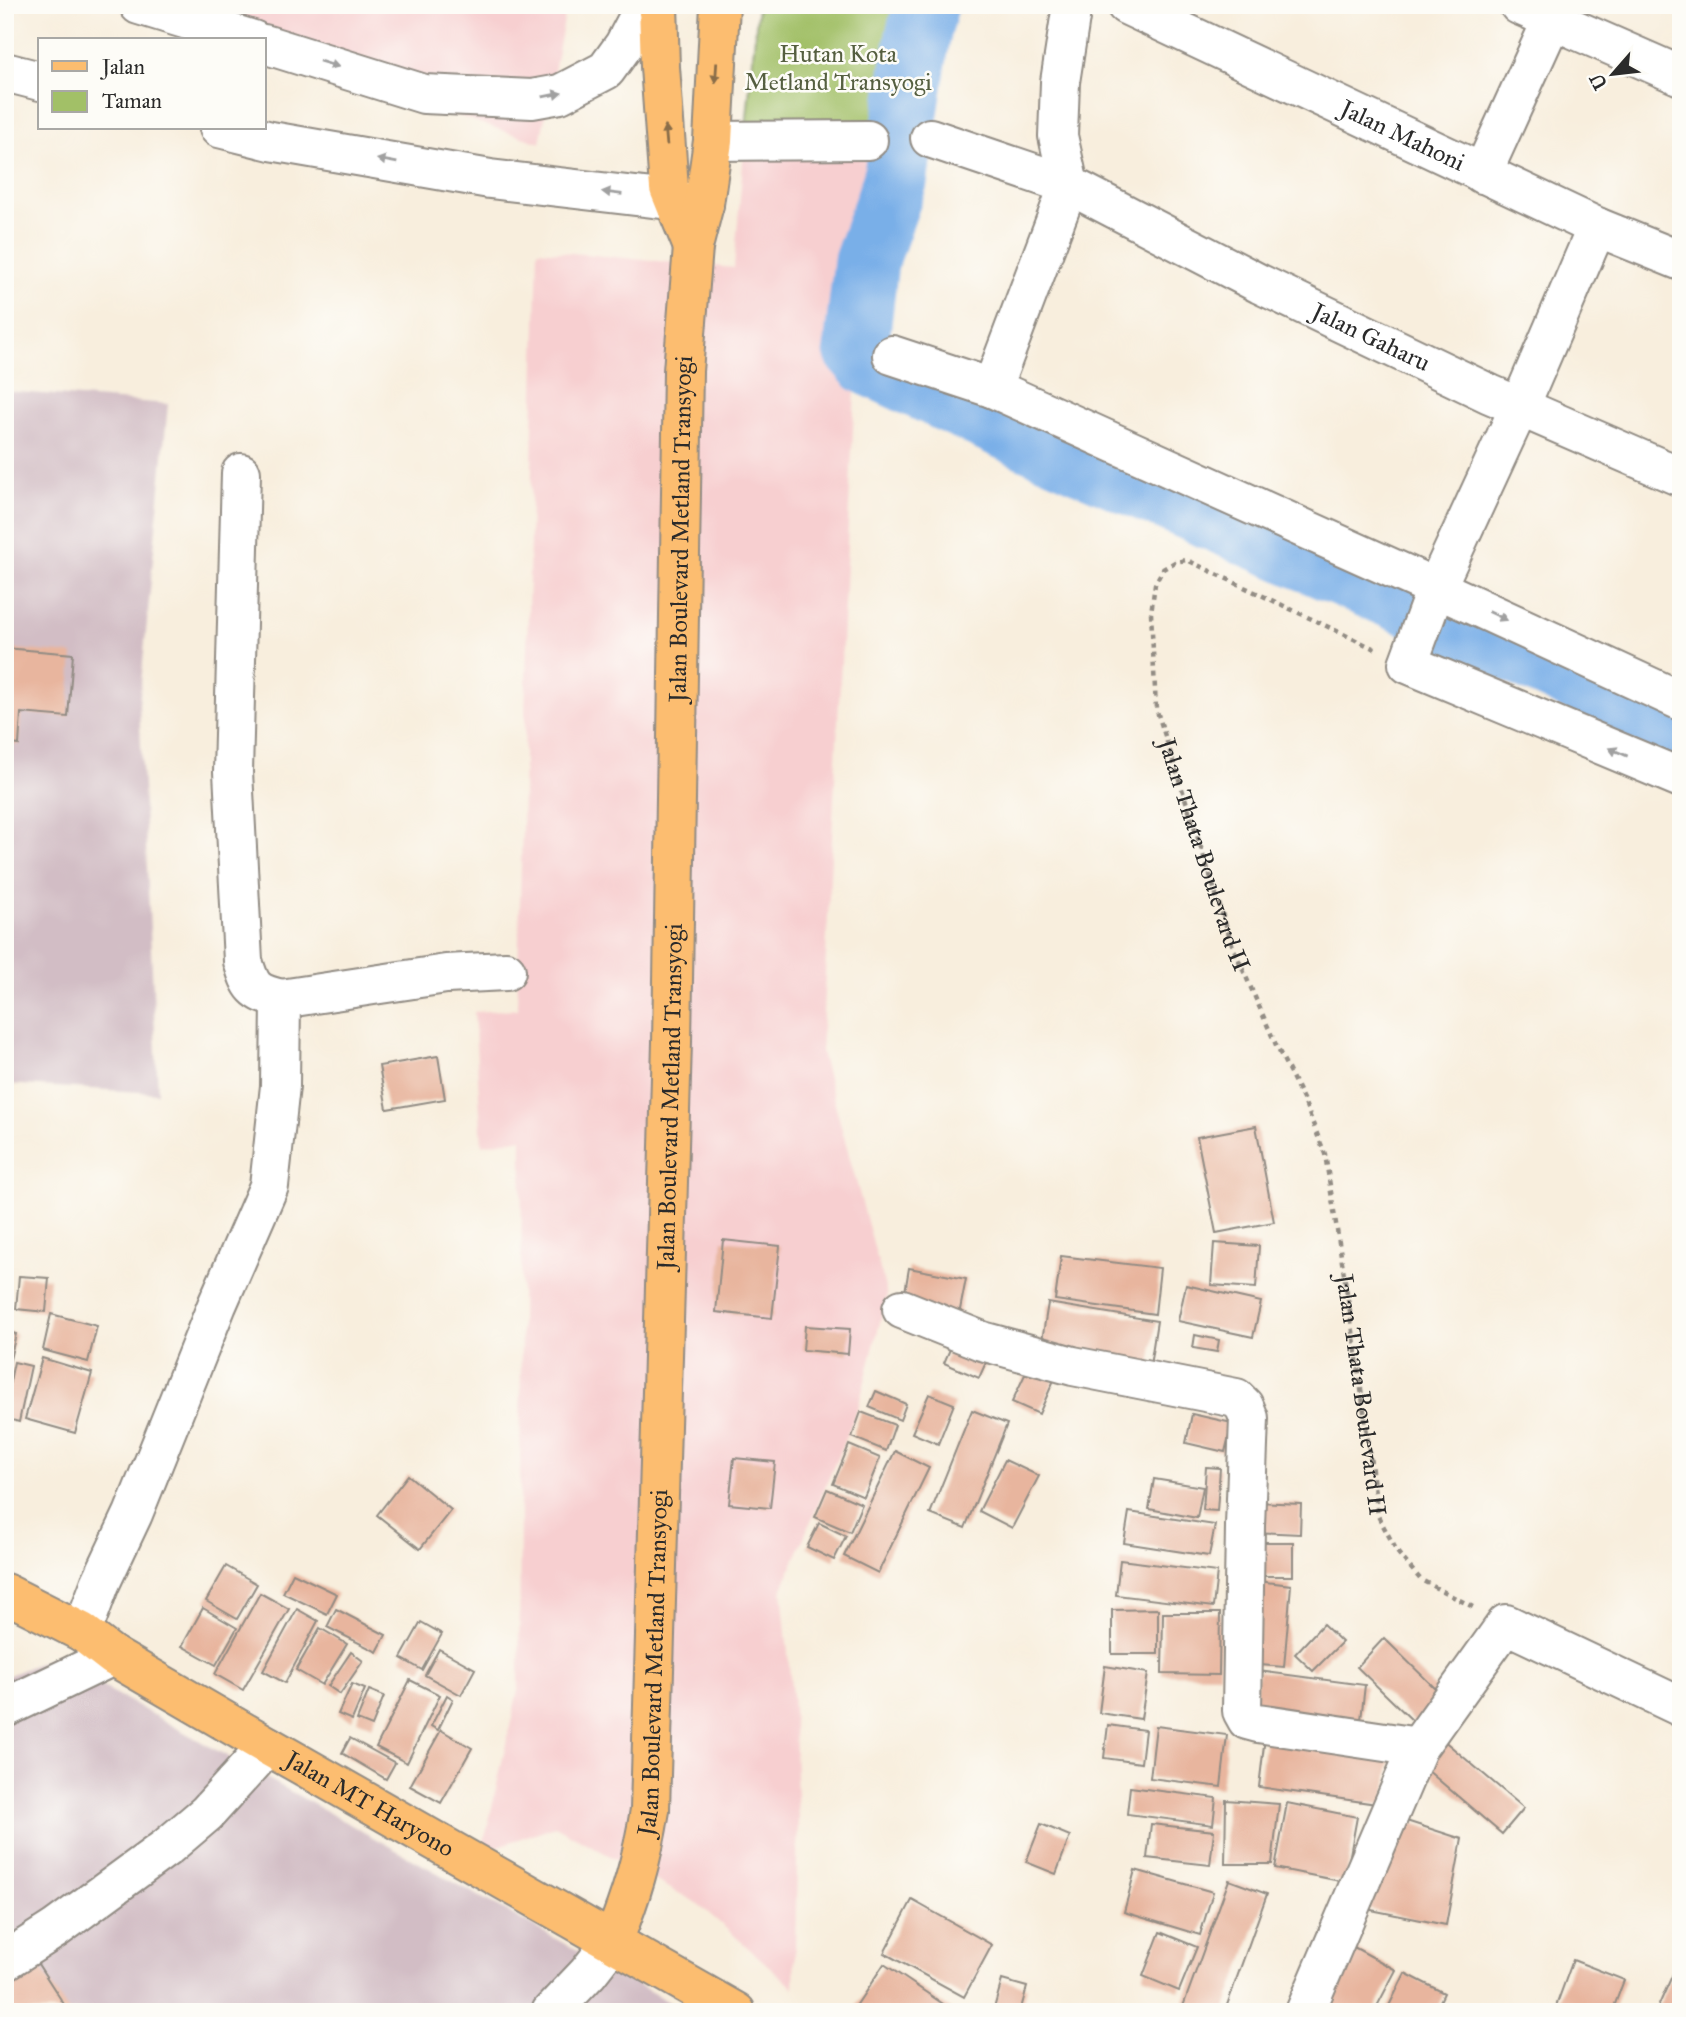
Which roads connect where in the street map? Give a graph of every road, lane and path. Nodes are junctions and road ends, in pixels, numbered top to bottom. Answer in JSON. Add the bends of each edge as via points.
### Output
{"nodes":[{"id":1,"x":645,"y":5,"type":"edge"},
{"id":2,"x":658,"y":5,"type":"edge"},
{"id":3,"x":720,"y":5,"type":"edge"},
{"id":4,"x":1072,"y":5,"type":"edge"},
{"id":5,"x":1126,"y":5,"type":"edge"},
{"id":6,"x":149,"y":6,"type":"edge"},
{"id":7,"x":1535,"y":13,"type":"edge"},
{"id":8,"x":247,"y":38,"type":"edge"},
{"id":9,"x":266,"y":45,"type":"edge"},
{"id":10,"x":1679,"y":70,"type":"edge"},
{"id":11,"x":5,"y":72,"type":"edge"},
{"id":12,"x":38,"y":80,"type":"edge"},
{"id":13,"x":227,"y":130,"type":"edge"},
{"id":14,"x":930,"y":138,"type":"dead end"},
{"id":15,"x":713,"y":141,"type":"junction"},
{"id":16,"x":868,"y":141,"type":"dead end"},
{"id":17,"x":1482,"y":174,"type":"junction"},
{"id":18,"x":1069,"y":185,"type":"junction"},
{"id":19,"x":688,"y":202,"type":"junction"},
{"id":20,"x":1597,"y":228,"type":"junction"},
{"id":21,"x":1681,"y":261,"type":"edge"},
{"id":22,"x":892,"y":355,"type":"dead end"},
{"id":23,"x":992,"y":387,"type":"junction"},
{"id":24,"x":1520,"y":406,"type":"junction"},
{"id":25,"x":241,"y":472,"type":"dead end"},
{"id":26,"x":1681,"y":477,"type":"edge"},
{"id":27,"x":1422,"y":624,"type":"junction"},
{"id":28,"x":1681,"y":701,"type":"edge"},
{"id":29,"x":1681,"y":778,"type":"edge"},
{"id":30,"x":506,"y":971,"type":"dead end"},
{"id":31,"x":281,"y":999,"type":"junction"},
{"id":32,"x":902,"y":1309,"type":"dead end"},
{"id":33,"x":5,"y":1593,"type":"edge"},
{"id":34,"x":1506,"y":1624,"type":"junction"},
{"id":35,"x":82,"y":1632,"type":"junction"},
{"id":36,"x":113,"y":1656,"type":"junction"},
{"id":37,"x":1681,"y":1707,"type":"edge"},
{"id":38,"x":5,"y":1709,"type":"edge"},
{"id":39,"x":268,"y":1746,"type":"junction"},
{"id":40,"x":1418,"y":1747,"type":"junction"},
{"id":41,"x":613,"y":1941,"type":"junction"},
{"id":42,"x":5,"y":1961,"type":"edge"},
{"id":43,"x":551,"y":2012,"type":"edge"},
{"id":44,"x":736,"y":2012,"type":"edge"},
{"id":45,"x":1305,"y":2012,"type":"edge"}],
"edges":[{"from":9,"to":1,"type":"street","one_way":true,"via":[[425,94],[532,99],[560,94],[606,70]]},
{"from":19,"to":2,"type":"main road","one_way":true,"via":[[660,67]]},
{"from":3,"to":15,"type":"main road","one_way":true},
{"from":4,"to":18,"type":"street","via":[[1060,82],[1058,136]]},
{"from":5,"to":17,"type":"street","name":"Jalan Mahoni"},
{"from":6,"to":8,"type":"street"},
{"from":7,"to":10,"type":"street"},
{"from":7,"to":17,"type":"street"},
{"from":11,"to":12,"type":"street"},
{"from":19,"to":13,"type":"street","one_way":true,"via":[[490,179]]},
{"from":14,"to":18,"type":"street","name":"Jalan Gaharu"},
{"from":15,"to":16,"type":"street"},
{"from":15,"to":19,"type":"main road"},
{"from":17,"to":20,"type":"street","name":"Jalan Mahoni"},
{"from":18,"to":23,"type":"street"},
{"from":18,"to":24,"type":"street","name":"Jalan Gaharu","via":[[1260,284]]},
{"from":19,"to":41,"type":"main road","name":"Jalan Boulevard Metland Transyogi","via":[[693,247],[683,371],[672,1042],[650,1810],[643,1856]]},
{"from":20,"to":21,"type":"street","name":"Jalan Mahoni"},
{"from":20,"to":24,"type":"street"},
{"from":22,"to":23,"type":"street"},
{"from":23,"to":27,"type":"street"},
{"from":24,"to":26,"type":"street","name":"Jalan Gaharu"},
{"from":24,"to":27,"type":"street"},
{"from":25,"to":31,"type":"street","via":[[233,772],[243,961],[251,986]]},
{"from":27,"to":28,"type":"street","one_way":true},
{"from":29,"to":27,"type":"street","one_way":true},
{"from":27,"to":34,"type":"path","name":"Jalan Thata Boulevard II","via":[[1187,560],[1175,562],[1163,569],[1155,584],[1151,613],[1156,708],[1233,947],[1325,1154],[1378,1516],[1398,1553],[1421,1580]]},
{"from":30,"to":31,"type":"street","via":[[446,974]]},
{"from":31,"to":35,"type":"street","via":[[280,1087],[269,1186]]},
{"from":32,"to":40,"type":"street","via":[[982,1341],[1073,1367],[1236,1398],[1249,1418],[1242,1711],[1247,1720],[1258,1723]]},
{"from":33,"to":35,"type":"main road","name":"Jalan MT Haryono"},
{"from":34,"to":37,"type":"street"},
{"from":34,"to":40,"type":"street"},
{"from":35,"to":36,"type":"main road","name":"Jalan MT Haryono"},
{"from":36,"to":38,"type":"street"},
{"from":36,"to":39,"type":"main road","name":"Jalan MT Haryono"},
{"from":39,"to":41,"type":"main road","name":"Jalan MT Haryono"},
{"from":39,"to":42,"type":"street","via":[[207,1813],[167,1847]]},
{"from":40,"to":45,"type":"street"},
{"from":41,"to":43,"type":"street"},
{"from":41,"to":44,"type":"main road","name":"Jalan MT Haryono"}]}
